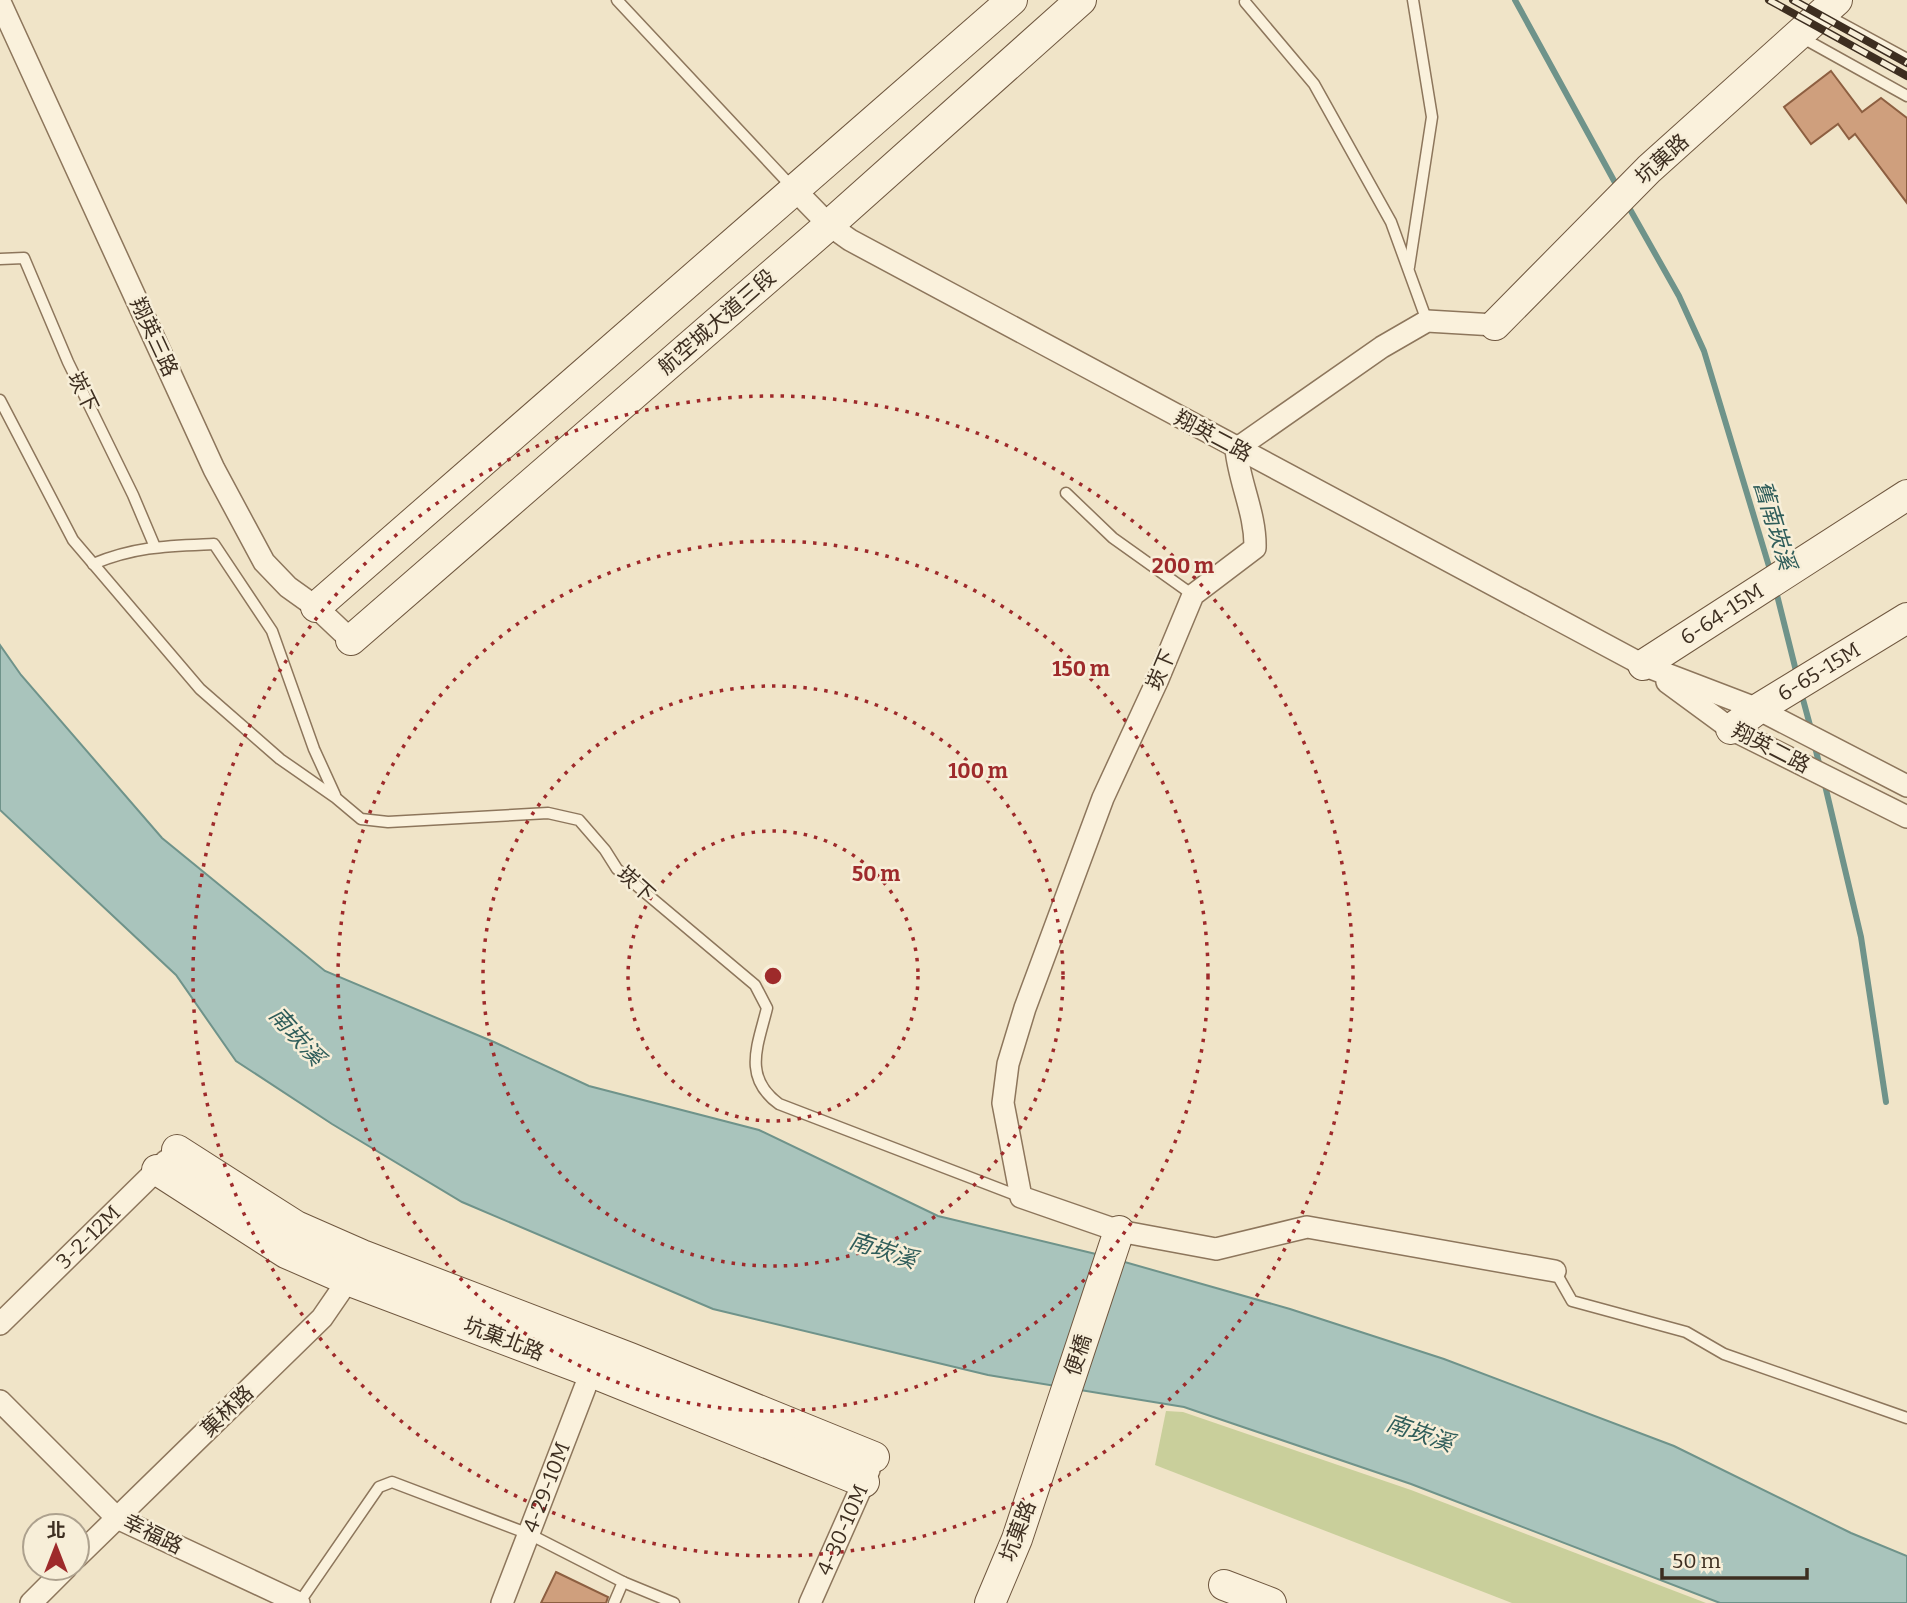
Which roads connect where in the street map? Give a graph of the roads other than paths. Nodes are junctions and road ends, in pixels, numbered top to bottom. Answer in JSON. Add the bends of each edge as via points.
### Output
{"nodes":[{"id":1,"x":617,"y":0,"type":"edge"},
{"id":2,"x":1012,"y":0,"type":"edge"},
{"id":3,"x":1081,"y":0,"type":"edge"},
{"id":4,"x":1413,"y":0,"type":"edge"},
{"id":5,"x":0,"y":2,"type":"edge"},
{"id":6,"x":1245,"y":2,"type":"dead end"},
{"id":7,"x":1830,"y":7,"type":"edge"},
{"id":8,"x":1799,"y":35,"type":"junction"},
{"id":9,"x":1907,"y":59,"type":"edge"},
{"id":10,"x":1907,"y":96,"type":"edge"},
{"id":11,"x":795,"y":190,"type":"junction"},
{"id":12,"x":829,"y":225,"type":"junction"},
{"id":13,"x":0,"y":259,"type":"edge"},
{"id":14,"x":1409,"y":270,"type":"junction"},
{"id":15,"x":1427,"y":321,"type":"junction"},
{"id":16,"x":1495,"y":325,"type":"joint"},
{"id":17,"x":0,"y":400,"type":"edge"},
{"id":18,"x":1236,"y":449,"type":"junction"},
{"id":19,"x":1066,"y":493,"type":"dead end"},
{"id":20,"x":1907,"y":495,"type":"edge"},
{"id":21,"x":155,"y":547,"type":"junction"},
{"id":22,"x":93,"y":564,"type":"junction"},
{"id":23,"x":1193,"y":596,"type":"junction"},
{"id":24,"x":316,"y":607,"type":"junction"},
{"id":25,"x":1907,"y":618,"type":"edge"},
{"id":26,"x":351,"y":640,"type":"joint"},
{"id":27,"x":1643,"y":664,"type":"junction"},
{"id":28,"x":1758,"y":709,"type":"junction"},
{"id":29,"x":1731,"y":729,"type":"junction"},
{"id":30,"x":1907,"y":786,"type":"edge"},
{"id":31,"x":336,"y":798,"type":"junction"},
{"id":32,"x":1907,"y":817,"type":"edge"},
{"id":33,"x":167,"y":1160,"type":"joint"},
{"id":34,"x":1021,"y":1197,"type":"junction"},
{"id":35,"x":1116,"y":1241,"type":"junction"},
{"id":36,"x":356,"y":1268,"type":"junction"},
{"id":37,"x":1555,"y":1270,"type":"joint"},
{"id":38,"x":0,"y":1324,"type":"edge"},
{"id":39,"x":591,"y":1372,"type":"junction"},
{"id":40,"x":0,"y":1401,"type":"edge"},
{"id":41,"x":1907,"y":1418,"type":"edge"},
{"id":42,"x":1045,"y":1459,"type":"joint"},
{"id":43,"x":869,"y":1470,"type":"junction"},
{"id":44,"x":117,"y":1518,"type":"junction"},
{"id":45,"x":529,"y":1534,"type":"junction"},
{"id":46,"x":91,"y":1543,"type":"edge"},
{"id":47,"x":623,"y":1581,"type":"junction"},
{"id":48,"x":52,"y":1582,"type":"edge"},
{"id":49,"x":1220,"y":1594,"type":"edge"},
{"id":50,"x":31,"y":1603,"type":"edge"},
{"id":51,"x":299,"y":1603,"type":"edge"},
{"id":52,"x":502,"y":1603,"type":"edge"},
{"id":53,"x":614,"y":1603,"type":"edge"},
{"id":54,"x":674,"y":1603,"type":"edge"},
{"id":55,"x":810,"y":1603,"type":"edge"},
{"id":56,"x":990,"y":1603,"type":"edge"},
{"id":57,"x":1270,"y":1603,"type":"edge"}],
"edges":[{"from":1,"to":11,"type":"lane"},
{"from":2,"to":11,"type":"street"},
{"from":3,"to":12,"type":"street","name":"航空城大道三段"},
{"from":4,"to":14,"type":"lane","via":[[1432,117]]},
{"from":5,"to":24,"type":"street","name":"翔英三路","via":[[227,492],[264,562]]},
{"from":6,"to":14,"type":"lane","via":[[1314,84],[1391,222]]},
{"from":7,"to":8,"type":"street","name":"坑菓路"},
{"from":7,"to":9,"type":"lane"},
{"from":8,"to":10,"type":"lane"},
{"from":8,"to":16,"type":"street","name":"坑菓路","via":[[1649,169]]},
{"from":11,"to":12,"type":"street","name":"翔英二路"},
{"from":11,"to":24,"type":"street"},
{"from":12,"to":18,"type":"street","name":"翔英二路"},
{"from":12,"to":26,"type":"street","name":"航空城大道三段"},
{"from":13,"to":21,"type":"lane","name":"崁下","via":[[24,258]]},
{"from":14,"to":15,"type":"lane"},
{"from":15,"to":16,"type":"street"},
{"from":15,"to":18,"type":"street"},
{"from":17,"to":22,"type":"lane","name":"崁下","via":[[73,540]]},
{"from":18,"to":23,"type":"street","name":"崁下","via":[[1255,548]]},
{"from":18,"to":27,"type":"street","name":"翔英二路"},
{"from":19,"to":23,"type":"lane","via":[[1113,538]]},
{"from":20,"to":27,"type":"street","name":"6-64-15M"},
{"from":21,"to":22,"type":"lane","name":"崁下","via":[[119,553]]},
{"from":21,"to":31,"type":"lane","name":"崁下","via":[[214,544],[272,631]]},
{"from":22,"to":31,"type":"lane","name":"崁下","via":[[200,689],[281,759]]},
{"from":23,"to":34,"type":"street","name":"崁下","via":[[1103,798],[1008,1064],[1003,1103]]},
{"from":24,"to":26,"type":"street","name":"翔英三路"},
{"from":25,"to":28,"type":"street","name":"6-65-15M"},
{"from":27,"to":28,"type":"street","name":"翔英二路"},
{"from":27,"to":29,"type":"street","name":"翔英二路"},
{"from":28,"to":29,"type":"street","name":"6-65-15M"},
{"from":28,"to":30,"type":"street","name":"翔英二路"},
{"from":29,"to":32,"type":"street","name":"翔英二路"},
{"from":31,"to":34,"type":"lane","name":"崁下","via":[[361,819],[375,821],[548,813],[579,820],[617,869],[755,985],[767,1008],[755,1058],[755,1074],[766,1095],[779,1104]]},
{"from":33,"to":36,"type":"street","name":"坑菓北路","via":[[296,1226]]},
{"from":33,"to":38,"type":"street","name":"3-2-12M"},
{"from":34,"to":35,"type":"street","name":"崁下"},
{"from":35,"to":37,"type":"street","name":"崁下","via":[[1216,1249],[1307,1227]]},
{"from":35,"to":42,"type":"street","name":"便橋"},
{"from":36,"to":39,"type":"street","name":"坑菓北路"},
{"from":36,"to":43,"type":"street","name":"坑菓北路","via":[[617,1353]]},
{"from":36,"to":44,"type":"street","name":"菓林路","via":[[322,1318]]},
{"from":37,"to":41,"type":"lane","via":[[1572,1301],[1686,1332],[1724,1354]]},
{"from":39,"to":43,"type":"street","name":"坑菓北路"},
{"from":39,"to":45,"type":"street","name":"4-29-10M"},
{"from":40,"to":44,"type":"street","name":"幸福路"},
{"from":42,"to":56,"type":"street","name":"坑菓路"},
{"from":43,"to":55,"type":"street","name":"4-30-10M"},
{"from":44,"to":46,"type":"street","name":"菓林路"},
{"from":44,"to":51,"type":"street","name":"幸福路"},
{"from":45,"to":47,"type":"lane"},
{"from":45,"to":51,"type":"lane","via":[[392,1482],[379,1487]]},
{"from":45,"to":52,"type":"street","name":"4-29-10M"},
{"from":47,"to":53,"type":"lane"},
{"from":47,"to":54,"type":"lane"},
{"from":48,"to":50,"type":"street"},
{"from":49,"to":57,"type":"street"}]}
